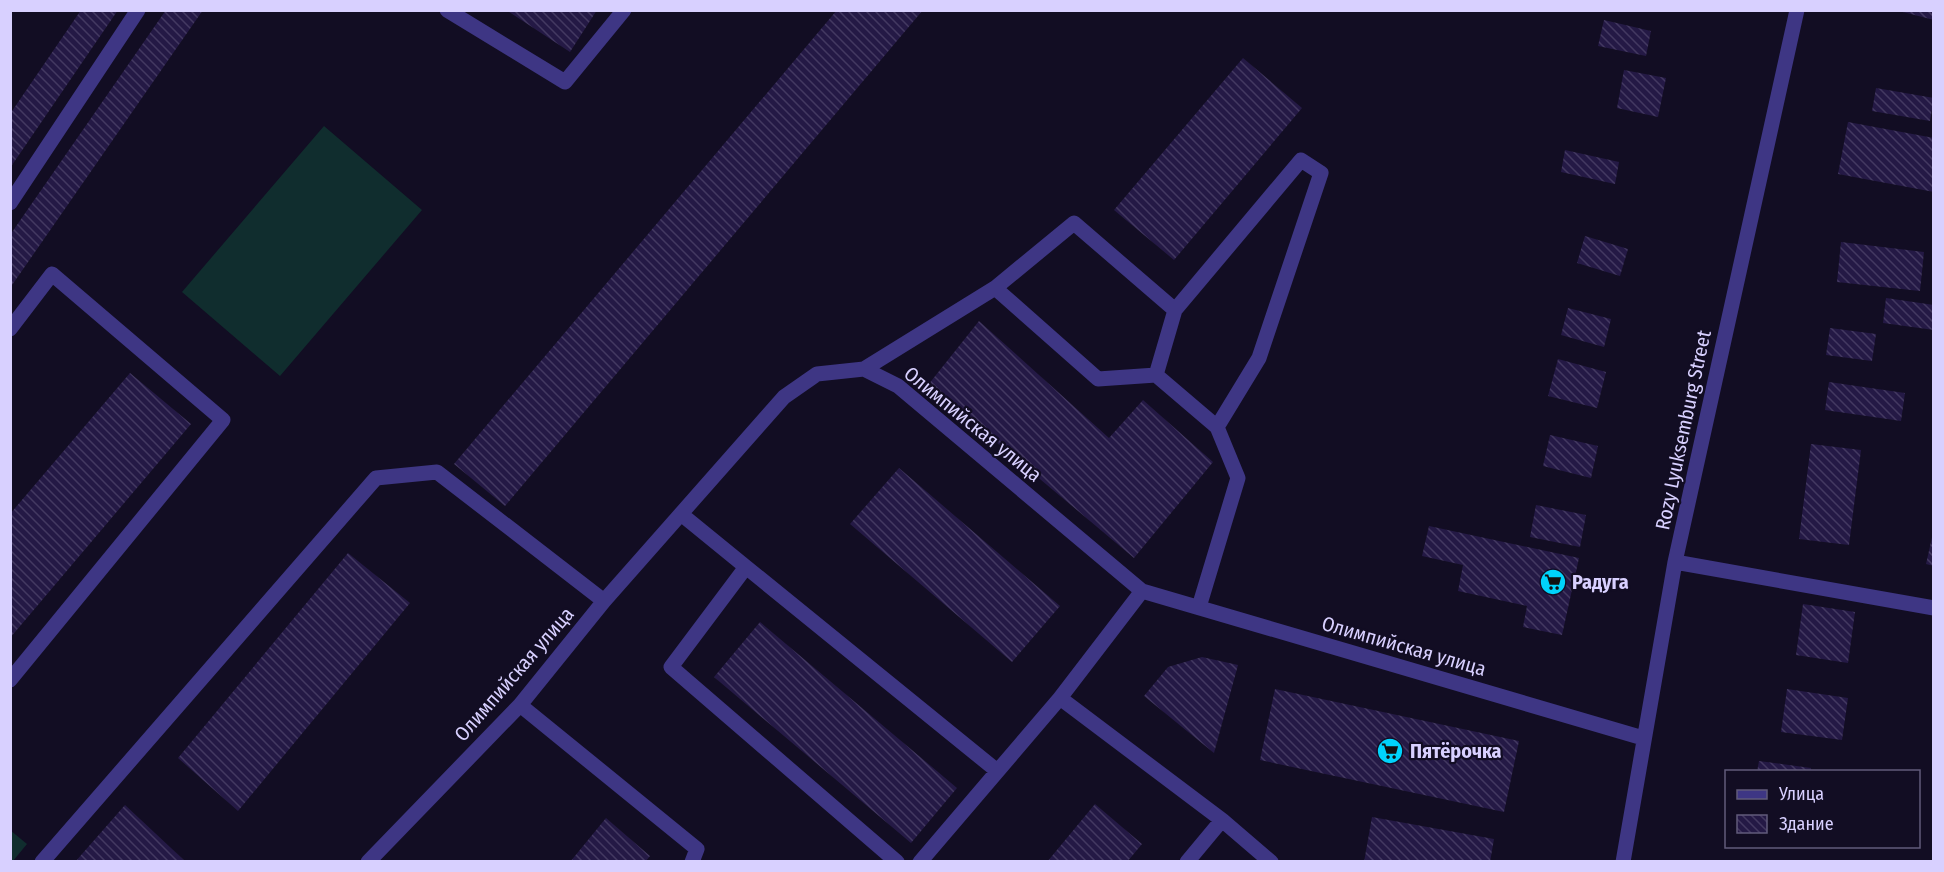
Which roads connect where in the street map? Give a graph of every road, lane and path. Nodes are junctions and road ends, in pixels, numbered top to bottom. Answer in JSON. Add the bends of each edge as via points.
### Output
{"nodes":[{"id":1,"x":138,"y":10,"type":"edge"},
{"id":2,"x":447,"y":10,"type":"edge"},
{"id":3,"x":624,"y":10,"type":"edge"},
{"id":4,"x":1797,"y":10,"type":"edge"},
{"id":5,"x":10,"y":203,"type":"edge"},
{"id":6,"x":995,"y":288,"type":"junction"},
{"id":7,"x":1175,"y":310,"type":"junction"},
{"id":8,"x":10,"y":329,"type":"edge"},
{"id":9,"x":864,"y":369,"type":"junction"},
{"id":10,"x":1156,"y":375,"type":"junction"},
{"id":11,"x":1217,"y":427,"type":"junction"},
{"id":12,"x":681,"y":514,"type":"junction"},
{"id":13,"x":1675,"y":562,"type":"junction"},
{"id":14,"x":746,"y":567,"type":"junction"},
{"id":15,"x":1142,"y":591,"type":"junction"},
{"id":16,"x":604,"y":601,"type":"junction"},
{"id":17,"x":1199,"y":608,"type":"junction"},
{"id":18,"x":1934,"y":608,"type":"edge"},
{"id":19,"x":10,"y":680,"type":"edge"},
{"id":20,"x":1060,"y":698,"type":"junction"},
{"id":21,"x":520,"y":705,"type":"junction"},
{"id":22,"x":1643,"y":738,"type":"junction"},
{"id":23,"x":996,"y":770,"type":"junction"},
{"id":24,"x":1222,"y":820,"type":"junction"},
{"id":25,"x":42,"y":861,"type":"edge"},
{"id":26,"x":368,"y":861,"type":"edge"},
{"id":27,"x":692,"y":861,"type":"edge"},
{"id":28,"x":897,"y":861,"type":"edge"},
{"id":29,"x":920,"y":861,"type":"edge"},
{"id":30,"x":1187,"y":861,"type":"edge"},
{"id":31,"x":1271,"y":861,"type":"edge"},
{"id":32,"x":1623,"y":861,"type":"edge"}],
"edges":[{"from":1,"to":5,"type":"street"},
{"from":2,"to":3,"type":"street","via":[[565,82]]},
{"from":4,"to":13,"type":"street","name":"Rozy Lyuksemburg Street"},
{"from":6,"to":7,"type":"street","via":[[1074,223]]},
{"from":6,"to":9,"type":"street"},
{"from":6,"to":10,"type":"street","via":[[1098,379]]},
{"from":7,"to":10,"type":"street"},
{"from":7,"to":11,"type":"street","via":[[1300,160],[1321,173],[1259,358]]},
{"from":8,"to":19,"type":"street","via":[[52,274],[223,420]]},
{"from":9,"to":12,"type":"street","name":"Олимпийская улица","via":[[817,374],[784,397]]},
{"from":9,"to":15,"type":"street","name":"Олимпийская улица","via":[[898,386]]},
{"from":10,"to":11,"type":"street"},
{"from":11,"to":17,"type":"street","via":[[1238,478]]},
{"from":12,"to":14,"type":"street"},
{"from":12,"to":16,"type":"street","name":"Олимпийская улица"},
{"from":13,"to":18,"type":"street"},
{"from":13,"to":22,"type":"street","name":"Rozy Lyuksemburg Street"},
{"from":14,"to":23,"type":"street"},
{"from":14,"to":28,"type":"street","via":[[671,667]]},
{"from":15,"to":17,"type":"street","name":"Олимпийская улица"},
{"from":15,"to":20,"type":"street"},
{"from":16,"to":21,"type":"street","name":"Олимпийская улица"},
{"from":16,"to":25,"type":"street","via":[[437,472],[376,478]]},
{"from":17,"to":22,"type":"street","name":"Олимпийская улица"},
{"from":20,"to":23,"type":"street"},
{"from":20,"to":24,"type":"street"},
{"from":21,"to":26,"type":"street","name":"Олимпийская улица"},
{"from":21,"to":27,"type":"street","via":[[697,849]]},
{"from":22,"to":32,"type":"street","name":"Rozy Lyuksemburg Street"},
{"from":23,"to":29,"type":"street"},
{"from":24,"to":30,"type":"street"},
{"from":24,"to":31,"type":"street"}]}
